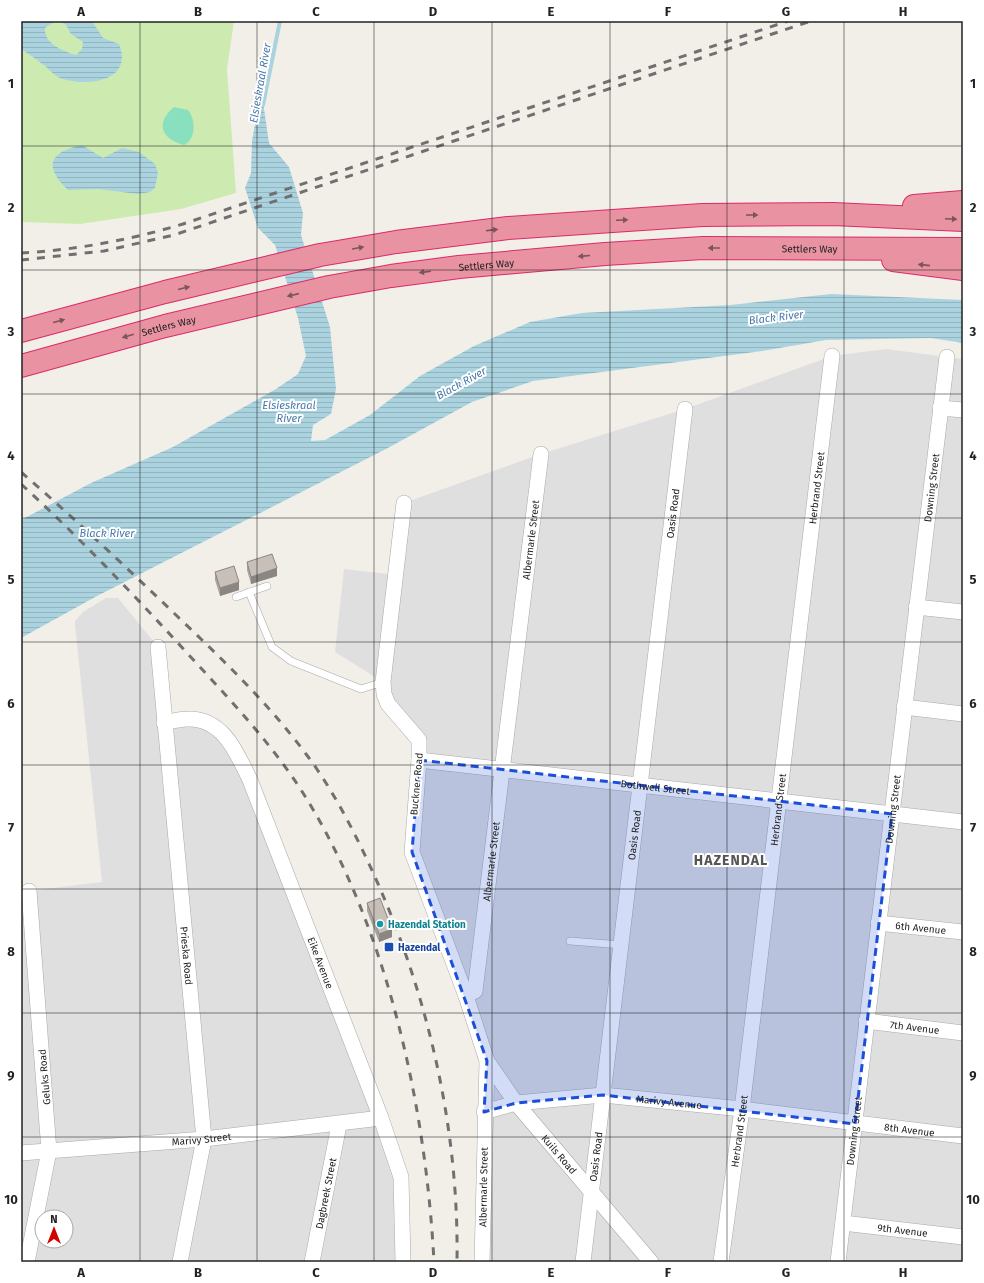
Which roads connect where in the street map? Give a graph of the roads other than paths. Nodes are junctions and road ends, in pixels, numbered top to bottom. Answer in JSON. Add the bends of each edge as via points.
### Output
{"nodes":[{"id":1,"x":963,"y":202,"type":"edge"},
{"id":2,"x":833,"y":214,"type":"junction"},
{"id":3,"x":963,"y":220,"type":"edge"},
{"id":4,"x":840,"y":249,"type":"junction"},
{"id":5,"x":963,"y":249,"type":"edge"},
{"id":6,"x":963,"y":269,"type":"edge"},
{"id":7,"x":21,"y":331,"type":"edge"},
{"id":8,"x":832,"y":356,"type":"dead end"},
{"id":9,"x":947,"y":357,"type":"dead end"},
{"id":10,"x":21,"y":366,"type":"edge"},
{"id":11,"x":940,"y":408,"type":"junction"},
{"id":12,"x":685,"y":409,"type":"dead end"},
{"id":13,"x":963,"y":410,"type":"edge"},
{"id":14,"x":541,"y":454,"type":"dead end"},
{"id":15,"x":404,"y":503,"type":"dead end"},
{"id":16,"x":267,"y":586,"type":"dead end"},
{"id":17,"x":249,"y":592,"type":"junction"},
{"id":18,"x":236,"y":597,"type":"dead end"},
{"id":19,"x":916,"y":607,"type":"junction"},
{"id":20,"x":963,"y":612,"type":"edge"},
{"id":21,"x":158,"y":647,"type":"dead end"},
{"id":22,"x":383,"y":682,"type":"junction"},
{"id":23,"x":904,"y":708,"type":"junction"},
{"id":24,"x":963,"y":714,"type":"edge"},
{"id":25,"x":164,"y":722,"type":"junction"},
{"id":26,"x":419,"y":760,"type":"junction"},
{"id":27,"x":502,"y":769,"type":"junction"},
{"id":28,"x":641,"y":785,"type":"junction"},
{"id":29,"x":778,"y":800,"type":"junction"},
{"id":30,"x":892,"y":814,"type":"junction"},
{"id":31,"x":963,"y":822,"type":"edge"},
{"id":32,"x":29,"y":891,"type":"dead end"},
{"id":33,"x":878,"y":923,"type":"junction"},
{"id":34,"x":963,"y":932,"type":"edge"},
{"id":35,"x":570,"y":941,"type":"dead end"},
{"id":36,"x":622,"y":945,"type":"junction"},
{"id":37,"x":466,"y":996,"type":"junction"},
{"id":38,"x":866,"y":1021,"type":"junction"},
{"id":39,"x":963,"y":1033,"type":"edge"},
{"id":40,"x":487,"y":1061,"type":"junction"},
{"id":41,"x":603,"y":1095,"type":"junction"},
{"id":42,"x":516,"y":1103,"type":"junction"},
{"id":43,"x":742,"y":1109,"type":"junction"},
{"id":44,"x":484,"y":1112,"type":"junction"},
{"id":45,"x":381,"y":1118,"type":"junction"},
{"id":46,"x":855,"y":1124,"type":"junction"},
{"id":47,"x":339,"y":1125,"type":"junction"},
{"id":48,"x":963,"y":1136,"type":"edge"},
{"id":49,"x":204,"y":1139,"type":"junction"},
{"id":50,"x":49,"y":1150,"type":"junction"},
{"id":51,"x":21,"y":1154,"type":"edge"},
{"id":52,"x":591,"y":1192,"type":"junction"},
{"id":53,"x":843,"y":1223,"type":"junction"},
{"id":54,"x":963,"y":1237,"type":"edge"},
{"id":55,"x":27,"y":1262,"type":"edge"},
{"id":56,"x":180,"y":1262,"type":"edge"},
{"id":57,"x":312,"y":1262,"type":"edge"},
{"id":58,"x":403,"y":1262,"type":"edge"},
{"id":59,"x":482,"y":1262,"type":"edge"},
{"id":60,"x":583,"y":1262,"type":"edge"},
{"id":61,"x":651,"y":1262,"type":"edge"},
{"id":62,"x":721,"y":1262,"type":"edge"},
{"id":63,"x":838,"y":1262,"type":"edge"}],
"edges":[{"from":1,"to":2,"type":"highway"},
{"from":2,"to":3,"type":"highway","one_way":true},
{"from":7,"to":2,"type":"highway","one_way":true,"via":[[252,271],[320,255],[396,242],[508,228],[702,215]]},
{"from":4,"to":5,"type":"highway","name":"Settlers Way"},
{"from":6,"to":4,"type":"highway","one_way":true,"via":[[908,263]]},
{"from":4,"to":10,"type":"highway","name":"Settlers Way","one_way":true,"via":[[703,248],[459,267],[392,276],[329,287],[165,326]]},
{"from":8,"to":29,"type":"street","name":"Herbrand Street"},
{"from":9,"to":11,"type":"street","name":"Downing Street"},
{"from":11,"to":13,"type":"street"},
{"from":11,"to":19,"type":"street","name":"Downing Street"},
{"from":12,"to":28,"type":"street","name":"Oasis Road"},
{"from":14,"to":27,"type":"street","name":"Albermarle Street"},
{"from":15,"to":22,"type":"street","name":"Buckner Road"},
{"from":16,"to":17,"type":"lane"},
{"from":17,"to":18,"type":"lane"},
{"from":17,"to":22,"type":"lane","via":[[272,647],[291,661],[361,689]]},
{"from":19,"to":20,"type":"street"},
{"from":19,"to":23,"type":"street","name":"Downing Street"},
{"from":21,"to":25,"type":"street","name":"Prieska Road"},
{"from":22,"to":26,"type":"street","name":"Buckner Road","via":[[388,704],[418,740]]},
{"from":23,"to":24,"type":"street"},
{"from":23,"to":30,"type":"street","name":"Downing Street"},
{"from":25,"to":45,"type":"street","name":"Eike Avenue","via":[[188,719],[212,724],[241,761]]},
{"from":25,"to":49,"type":"street","name":"Prieska Road"},
{"from":26,"to":27,"type":"street","name":"Bothwell Street"},
{"from":26,"to":37,"type":"street","name":"Buckner Road","via":[[412,852]]},
{"from":27,"to":28,"type":"street","name":"Bothwell Street"},
{"from":27,"to":37,"type":"street","name":"Albermarle Street","via":[[476,991]]},
{"from":28,"to":29,"type":"street","name":"Bothwell Street"},
{"from":28,"to":36,"type":"street","name":"Oasis Road"},
{"from":29,"to":30,"type":"street","name":"Bothwell Street"},
{"from":29,"to":43,"type":"street","name":"Herbrand Street"},
{"from":30,"to":31,"type":"street","name":"Bothwell Street"},
{"from":30,"to":33,"type":"street","name":"Downing Street"},
{"from":32,"to":50,"type":"street","name":"Geluks Road"},
{"from":33,"to":34,"type":"street","name":"6th Avenue"},
{"from":33,"to":38,"type":"street","name":"Downing Street"},
{"from":35,"to":36,"type":"lane"},
{"from":36,"to":41,"type":"street","name":"Oasis Road"},
{"from":37,"to":40,"type":"street","name":"Albermarle Street"},
{"from":38,"to":39,"type":"street","name":"7th Avenue"},
{"from":38,"to":46,"type":"street","name":"Downing Street"},
{"from":40,"to":42,"type":"street","name":"Kuils Road"},
{"from":40,"to":44,"type":"street","name":"Albermarle Street"},
{"from":41,"to":42,"type":"street","name":"Marivy Avenue"},
{"from":41,"to":43,"type":"street","name":"Marivy Avenue"},
{"from":41,"to":52,"type":"street","name":"Oasis Road"},
{"from":42,"to":44,"type":"street","name":"Marivy Avenue"},
{"from":42,"to":52,"type":"street","name":"Kuils Road"},
{"from":43,"to":46,"type":"street","name":"Marivy Avenue"},
{"from":43,"to":62,"type":"street","name":"Herbrand Street"},
{"from":44,"to":59,"type":"street","name":"Albermarle Street"},
{"from":45,"to":47,"type":"street","name":"Marivy Street"},
{"from":45,"to":58,"type":"street","name":"Eike Avenue","via":[[401,1177]]},
{"from":46,"to":48,"type":"street","name":"8th Avenue"},
{"from":46,"to":53,"type":"street","name":"Downing Street"},
{"from":47,"to":49,"type":"street","name":"Marivy Street"},
{"from":47,"to":57,"type":"street","name":"Dagbreek Street"},
{"from":49,"to":50,"type":"street","name":"Marivy Street"},
{"from":49,"to":56,"type":"street","name":"Prieska Road"},
{"from":50,"to":51,"type":"street","name":"Marivy Street"},
{"from":50,"to":55,"type":"street","name":"Geluks Road"},
{"from":52,"to":60,"type":"street","name":"Oasis Road"},
{"from":52,"to":61,"type":"street","name":"Kuils Road"},
{"from":53,"to":54,"type":"street","name":"9th Avenue"},
{"from":53,"to":63,"type":"street","name":"Downing Street"}]}
